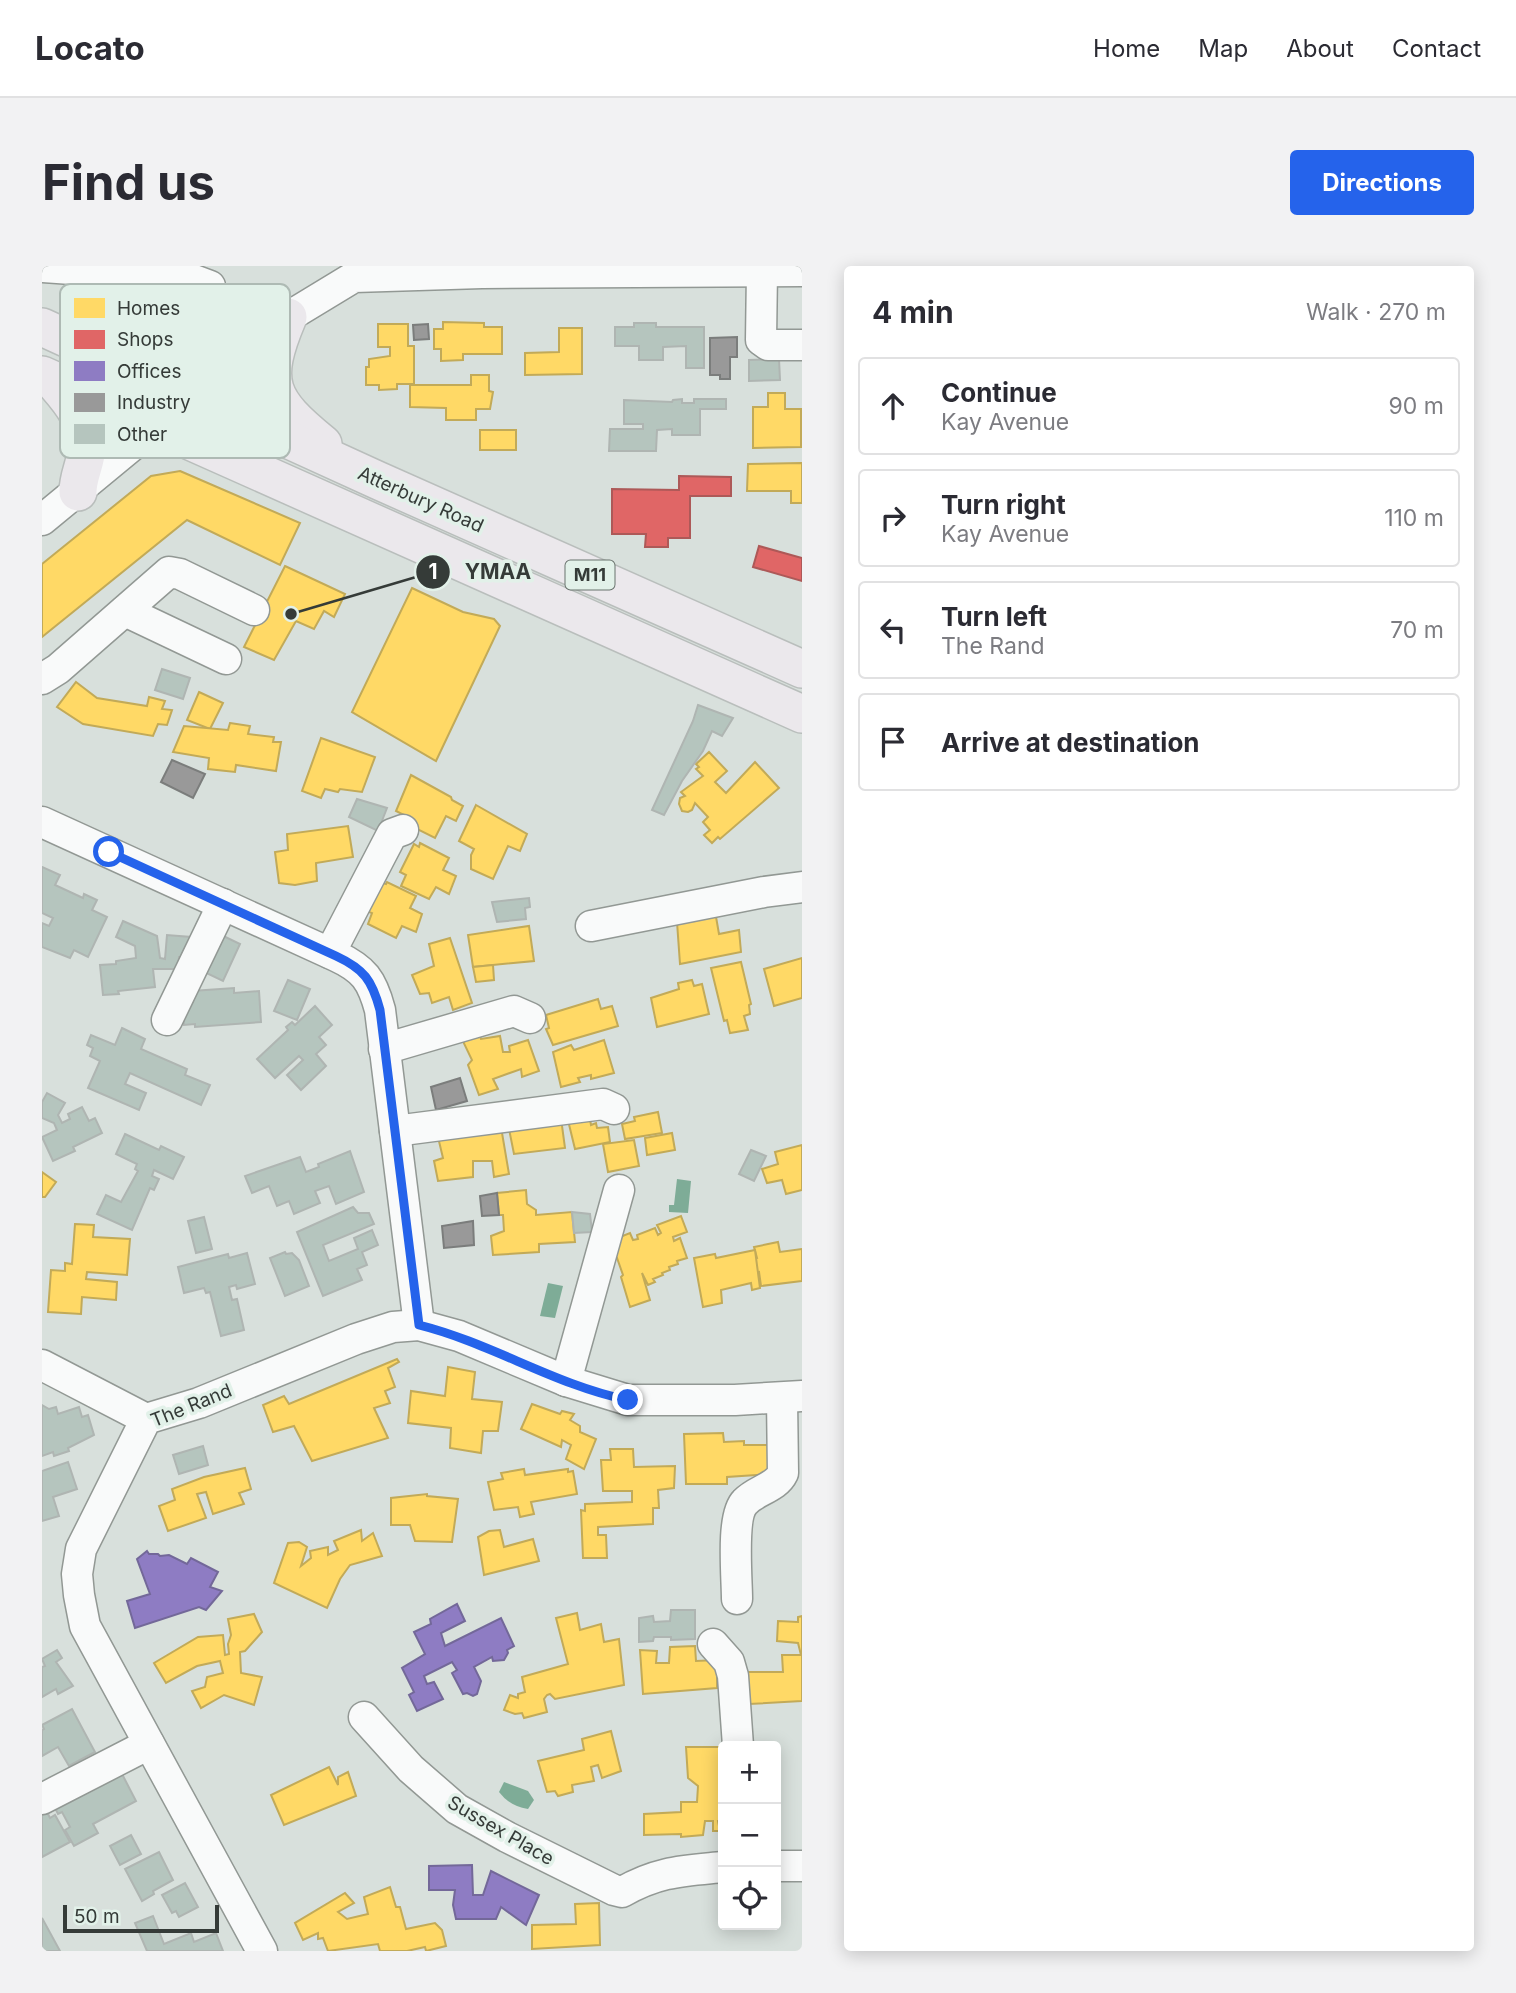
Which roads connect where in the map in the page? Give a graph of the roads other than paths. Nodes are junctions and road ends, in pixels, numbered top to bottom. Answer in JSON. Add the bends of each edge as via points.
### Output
{"nodes":[{"id":1,"x":42,"y":267,"type":"edge"},
{"id":2,"x":683,"y":269,"type":"edge"},
{"id":3,"x":762,"y":271,"type":"junction"},
{"id":4,"x":802,"y":271,"type":"edge"},
{"id":5,"x":352,"y":272,"type":"edge"},
{"id":6,"x":205,"y":284,"type":"edge"},
{"id":7,"x":290,"y":316,"type":"edge"},
{"id":8,"x":42,"y":327,"type":"edge"},
{"id":9,"x":60,"y":335,"type":"edge"},
{"id":10,"x":802,"y":345,"type":"edge"},
{"id":11,"x":47,"y":378,"type":"edge"},
{"id":12,"x":60,"y":390,"type":"edge"},
{"id":13,"x":290,"y":416,"type":"edge"},
{"id":14,"x":290,"y":441,"type":"edge"},
{"id":15,"x":85,"y":458,"type":"edge"},
{"id":16,"x":118,"y":458,"type":"edge"},
{"id":17,"x":225,"y":458,"type":"edge"},
{"id":18,"x":377,"y":480,"type":"junction"},
{"id":19,"x":78,"y":492,"type":"junction"},
{"id":20,"x":42,"y":520,"type":"edge"},
{"id":21,"x":254,"y":610,"type":"dead end"},
{"id":22,"x":125,"y":611,"type":"junction"},
{"id":23,"x":226,"y":659,"type":"dead end"},
{"id":24,"x":802,"y":669,"type":"edge"},
{"id":25,"x":42,"y":679,"type":"edge"},
{"id":26,"x":802,"y":714,"type":"edge"},
{"id":27,"x":42,"y":822,"type":"edge"},
{"id":28,"x":403,"y":830,"type":"dead end"},
{"id":29,"x":802,"y":887,"type":"edge"},
{"id":30,"x":223,"y":904,"type":"junction"},
{"id":31,"x":591,"y":926,"type":"dead end"},
{"id":32,"x":330,"y":953,"type":"junction"},
{"id":33,"x":530,"y":1018,"type":"dead end"},
{"id":34,"x":167,"y":1020,"type":"dead end"},
{"id":35,"x":384,"y":1049,"type":"junction"},
{"id":36,"x":614,"y":1109,"type":"dead end"},
{"id":37,"x":395,"y":1130,"type":"junction"},
{"id":38,"x":619,"y":1190,"type":"dead end"},
{"id":39,"x":419,"y":1325,"type":"junction"},
{"id":40,"x":42,"y":1365,"type":"edge"},
{"id":41,"x":566,"y":1381,"type":"junction"},
{"id":42,"x":792,"y":1397,"type":"edge"},
{"id":43,"x":146,"y":1419,"type":"junction"},
{"id":44,"x":737,"y":1599,"type":"dead end"},
{"id":45,"x":713,"y":1644,"type":"dead end"},
{"id":46,"x":364,"y":1717,"type":"dead end"},
{"id":47,"x":738,"y":1741,"type":"edge"},
{"id":48,"x":149,"y":1744,"type":"junction"},
{"id":49,"x":42,"y":1799,"type":"edge"},
{"id":50,"x":781,"y":1866,"type":"edge"},
{"id":51,"x":802,"y":1866,"type":"edge"},
{"id":52,"x":718,"y":1868,"type":"edge"},
{"id":53,"x":262,"y":1951,"type":"edge"}],
"edges":[{"from":1,"to":6,"type":"street","via":[[186,277]]},
{"from":2,"to":3,"type":"street"},
{"from":2,"to":5,"type":"street"},
{"from":3,"to":4,"type":"street"},
{"from":3,"to":10,"type":"street","via":[[761,340],[768,345]]},
{"from":5,"to":7,"type":"street"},
{"from":8,"to":9,"type":"main road","name":"Atterbury Road","number":"M11"},
{"from":11,"to":12,"type":"main road"},
{"from":13,"to":18,"type":"main road","via":[[326,447]]},
{"from":14,"to":18,"type":"main road","name":"Atterbury Road","number":"M11"},
{"from":15,"to":19,"type":"main road"},
{"from":16,"to":19,"type":"street"},
{"from":17,"to":26,"type":"main road","number":"M11"},
{"from":18,"to":24,"type":"main road","name":"Atterbury Road","number":"M11"},
{"from":19,"to":20,"type":"street"},
{"from":21,"to":22,"type":"street","via":[[174,572],[164,575]]},
{"from":22,"to":23,"type":"street"},
{"from":22,"to":25,"type":"street"},
{"from":27,"to":30,"type":"street"},
{"from":28,"to":32,"type":"street","via":[[392,834]]},
{"from":29,"to":31,"type":"street"},
{"from":30,"to":32,"type":"street"},
{"from":30,"to":34,"type":"street"},
{"from":32,"to":35,"type":"street","via":[[369,979],[380,1010]]},
{"from":33,"to":35,"type":"street","via":[[514,1011]]},
{"from":35,"to":37,"type":"street"},
{"from":36,"to":37,"type":"street","via":[[603,1104]]},
{"from":37,"to":39,"type":"street"},
{"from":38,"to":41,"type":"street"},
{"from":39,"to":41,"type":"street","name":"The Rand","via":[[459,1336]]},
{"from":39,"to":43,"type":"street","name":"The Rand","via":[[393,1327],[355,1339],[199,1403]]},
{"from":40,"to":43,"type":"street"},
{"from":41,"to":42,"type":"street","name":"The Rand","via":[[639,1401]]},
{"from":42,"to":44,"type":"street","via":[[783,1473],[745,1501],[737,1519]]},
{"from":43,"to":48,"type":"street","name":"The Rand","via":[[81,1549],[78,1574],[85,1626]]},
{"from":45,"to":47,"type":"street","via":[[729,1662],[733,1676]]},
{"from":46,"to":52,"type":"street","name":"Sussex Place","via":[[411,1769],[457,1809],[622,1892],[658,1875]]},
{"from":48,"to":49,"type":"street"},
{"from":48,"to":53,"type":"street","name":"The Rand"},
{"from":50,"to":51,"type":"street"}]}
